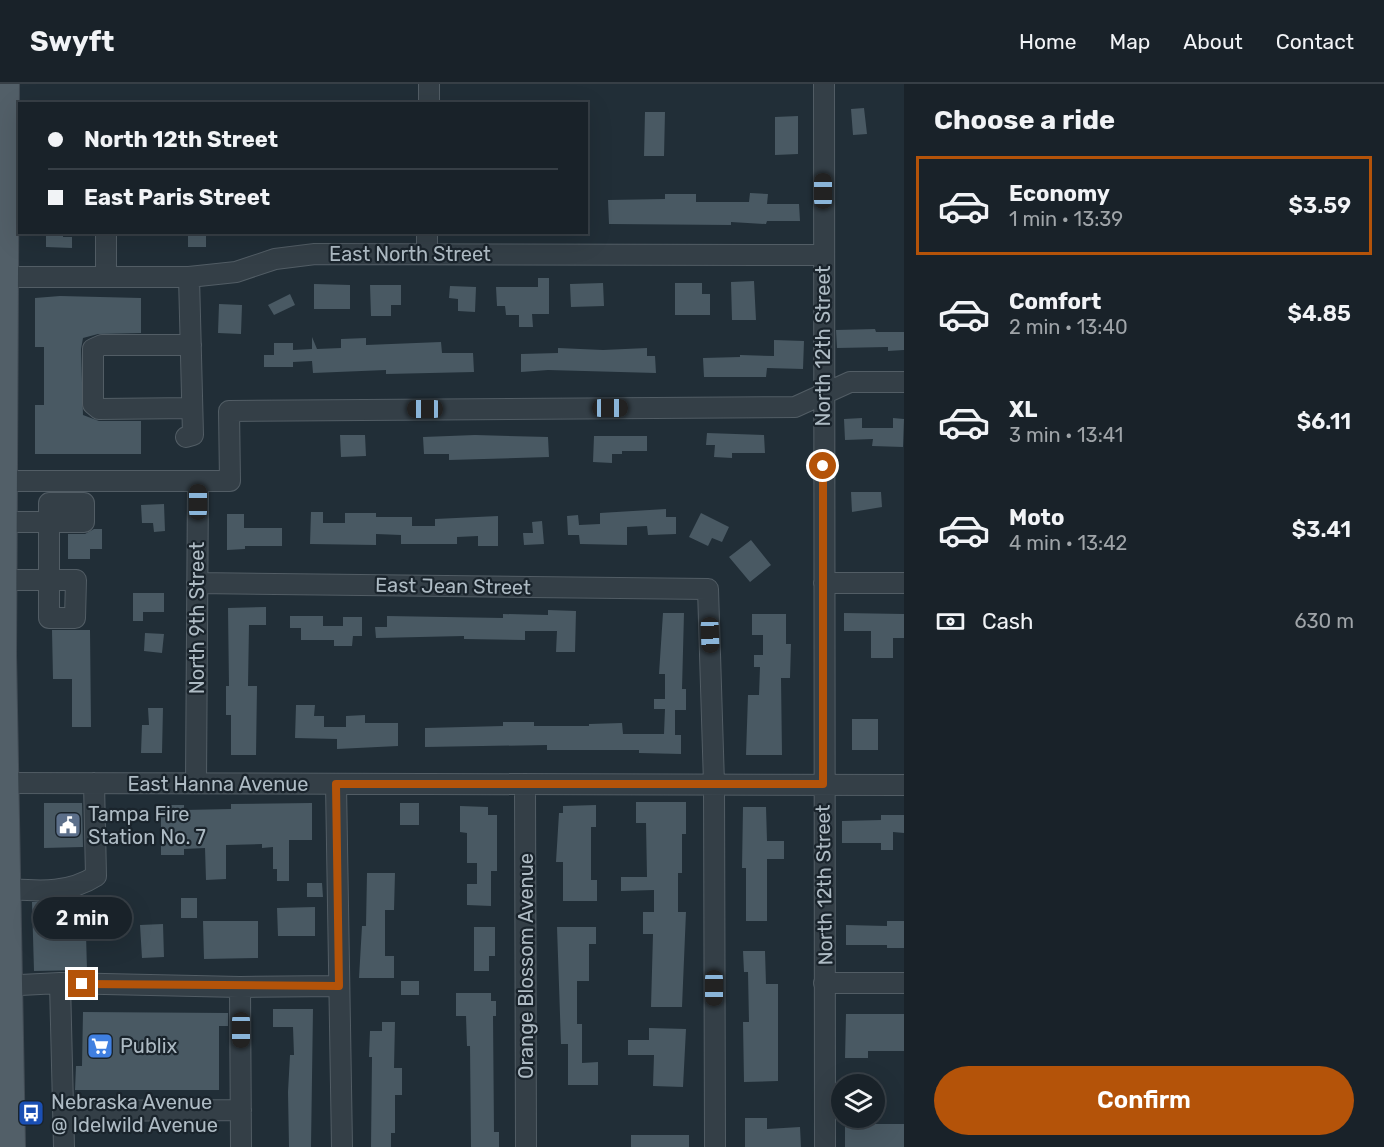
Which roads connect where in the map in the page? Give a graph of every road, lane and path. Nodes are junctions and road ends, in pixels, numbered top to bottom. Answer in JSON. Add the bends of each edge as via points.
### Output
{"nodes":[{"id":1,"x":6,"y":84,"type":"edge"},
{"id":2,"x":429,"y":84,"type":"edge"},
{"id":3,"x":824,"y":84,"type":"edge"},
{"id":4,"x":429,"y":102,"type":"edge"},
{"id":5,"x":3,"y":212,"type":"edge"},
{"id":6,"x":106,"y":234,"type":"edge"},
{"id":7,"x":427,"y":234,"type":"edge"},
{"id":8,"x":427,"y":254,"type":"junction"},
{"id":9,"x":823,"y":255,"type":"junction"},
{"id":10,"x":3,"y":277,"type":"edge"},
{"id":11,"x":106,"y":277,"type":"junction"},
{"id":12,"x":189,"y":277,"type":"junction"},
{"id":13,"x":191,"y":345,"type":"junction"},
{"id":14,"x":904,"y":382,"type":"edge"},
{"id":15,"x":823,"y":396,"type":"junction"},
{"id":16,"x":3,"y":407,"type":"edge"},
{"id":17,"x":192,"y":408,"type":"junction"},
{"id":18,"x":186,"y":437,"type":"dead end"},
{"id":19,"x":4,"y":467,"type":"edge"},
{"id":20,"x":49,"y":482,"type":"junction"},
{"id":21,"x":198,"y":482,"type":"junction"},
{"id":22,"x":49,"y":512,"type":"junction"},
{"id":23,"x":5,"y":522,"type":"junction"},
{"id":24,"x":3,"y":576,"type":"edge"},
{"id":25,"x":197,"y":583,"type":"junction"},
{"id":26,"x":824,"y":583,"type":"junction"},
{"id":27,"x":904,"y":583,"type":"edge"},
{"id":28,"x":2,"y":783,"type":"edge"},
{"id":29,"x":94,"y":783,"type":"junction"},
{"id":30,"x":196,"y":783,"type":"junction"},
{"id":31,"x":336,"y":784,"type":"junction"},
{"id":32,"x":525,"y":784,"type":"junction"},
{"id":33,"x":714,"y":784,"type":"junction"},
{"id":34,"x":823,"y":784,"type":"junction"},
{"id":35,"x":904,"y":785,"type":"edge"},
{"id":36,"x":7,"y":889,"type":"junction"},
{"id":37,"x":60,"y":983,"type":"junction"},
{"id":38,"x":825,"y":983,"type":"junction"},
{"id":39,"x":904,"y":983,"type":"edge"},
{"id":40,"x":4,"y":985,"type":"edge"},
{"id":41,"x":339,"y":986,"type":"junction"},
{"id":42,"x":240,"y":987,"type":"junction"},
{"id":43,"x":5,"y":1057,"type":"edge"},
{"id":44,"x":242,"y":1110,"type":"junction"},
{"id":45,"x":63,"y":1111,"type":"junction"},
{"id":46,"x":12,"y":1147,"type":"edge"},
{"id":47,"x":64,"y":1147,"type":"edge"},
{"id":48,"x":241,"y":1147,"type":"edge"},
{"id":49,"x":342,"y":1147,"type":"edge"},
{"id":50,"x":526,"y":1147,"type":"edge"},
{"id":51,"x":714,"y":1147,"type":"edge"},
{"id":52,"x":825,"y":1147,"type":"edge"}],
"edges":[{"from":1,"to":5,"type":"main road"},
{"from":2,"to":4,"type":"street"},
{"from":3,"to":9,"type":"street","name":"North 12th Street"},
{"from":5,"to":10,"type":"main road"},
{"from":6,"to":11,"type":"street"},
{"from":7,"to":8,"type":"street"},
{"from":8,"to":9,"type":"street","name":"East North Street"},
{"from":8,"to":12,"type":"street","name":"East North Street","via":[[315,254],[275,259],[236,272]]},
{"from":9,"to":15,"type":"street","name":"North 12th Street"},
{"from":10,"to":11,"type":"street","name":"East North Street"},
{"from":10,"to":16,"type":"main road"},
{"from":11,"to":12,"type":"street","name":"East North Street"},
{"from":12,"to":13,"type":"street"},
{"from":13,"to":17,"type":"street"},
{"from":13,"to":17,"type":"street","via":[[102,345],[93,349],[93,404],[99,409]]},
{"from":14,"to":15,"type":"street","via":[[850,382]]},
{"from":15,"to":21,"type":"street","via":[[795,407],[229,411],[230,481]]},
{"from":15,"to":26,"type":"street","name":"North 12th Street"},
{"from":16,"to":19,"type":"main road"},
{"from":17,"to":18,"type":"street","via":[[193,435]]},
{"from":19,"to":20,"type":"street"},
{"from":19,"to":23,"type":"main road"},
{"from":20,"to":21,"type":"street"},
{"from":20,"to":22,"type":"street"},
{"from":21,"to":25,"type":"street","name":"North 9th Street"},
{"from":22,"to":23,"type":"street"},
{"from":22,"to":24,"type":"street","via":[[49,580]]},
{"from":23,"to":24,"type":"main road"},
{"from":24,"to":28,"type":"main road"},
{"from":25,"to":30,"type":"street","name":"North 9th Street"},
{"from":25,"to":33,"type":"street","name":"East Jean Street","via":[[708,590]]},
{"from":26,"to":27,"type":"street"},
{"from":26,"to":34,"type":"street","name":"North 12th Street"},
{"from":28,"to":29,"type":"street","name":"East Hanna Avenue"},
{"from":28,"to":36,"type":"main road"},
{"from":29,"to":30,"type":"street","name":"East Hanna Avenue"},
{"from":29,"to":36,"type":"street","via":[[96,876],[78,887],[54,891]]},
{"from":30,"to":31,"type":"street","name":"East Hanna Avenue"},
{"from":31,"to":32,"type":"street","name":"East Hanna Avenue"},
{"from":31,"to":41,"type":"street"},
{"from":32,"to":33,"type":"street","name":"East Hanna Avenue"},
{"from":32,"to":50,"type":"street","name":"Orange Blossom Avenue"},
{"from":33,"to":34,"type":"street","name":"East Hanna Avenue"},
{"from":33,"to":51,"type":"street"},
{"from":34,"to":35,"type":"street","name":"East Hanna Avenue"},
{"from":34,"to":38,"type":"street","name":"North 12th Street"},
{"from":36,"to":40,"type":"main road"},
{"from":37,"to":40,"type":"street"},
{"from":37,"to":42,"type":"street"},
{"from":37,"to":45,"type":"street"},
{"from":38,"to":39,"type":"street"},
{"from":38,"to":52,"type":"street","name":"North 12th Street"},
{"from":40,"to":43,"type":"main road"},
{"from":41,"to":42,"type":"street"},
{"from":41,"to":49,"type":"street"},
{"from":42,"to":44,"type":"street"},
{"from":43,"to":46,"type":"main road"},
{"from":44,"to":45,"type":"street"},
{"from":44,"to":48,"type":"street"},
{"from":45,"to":47,"type":"street"}]}
